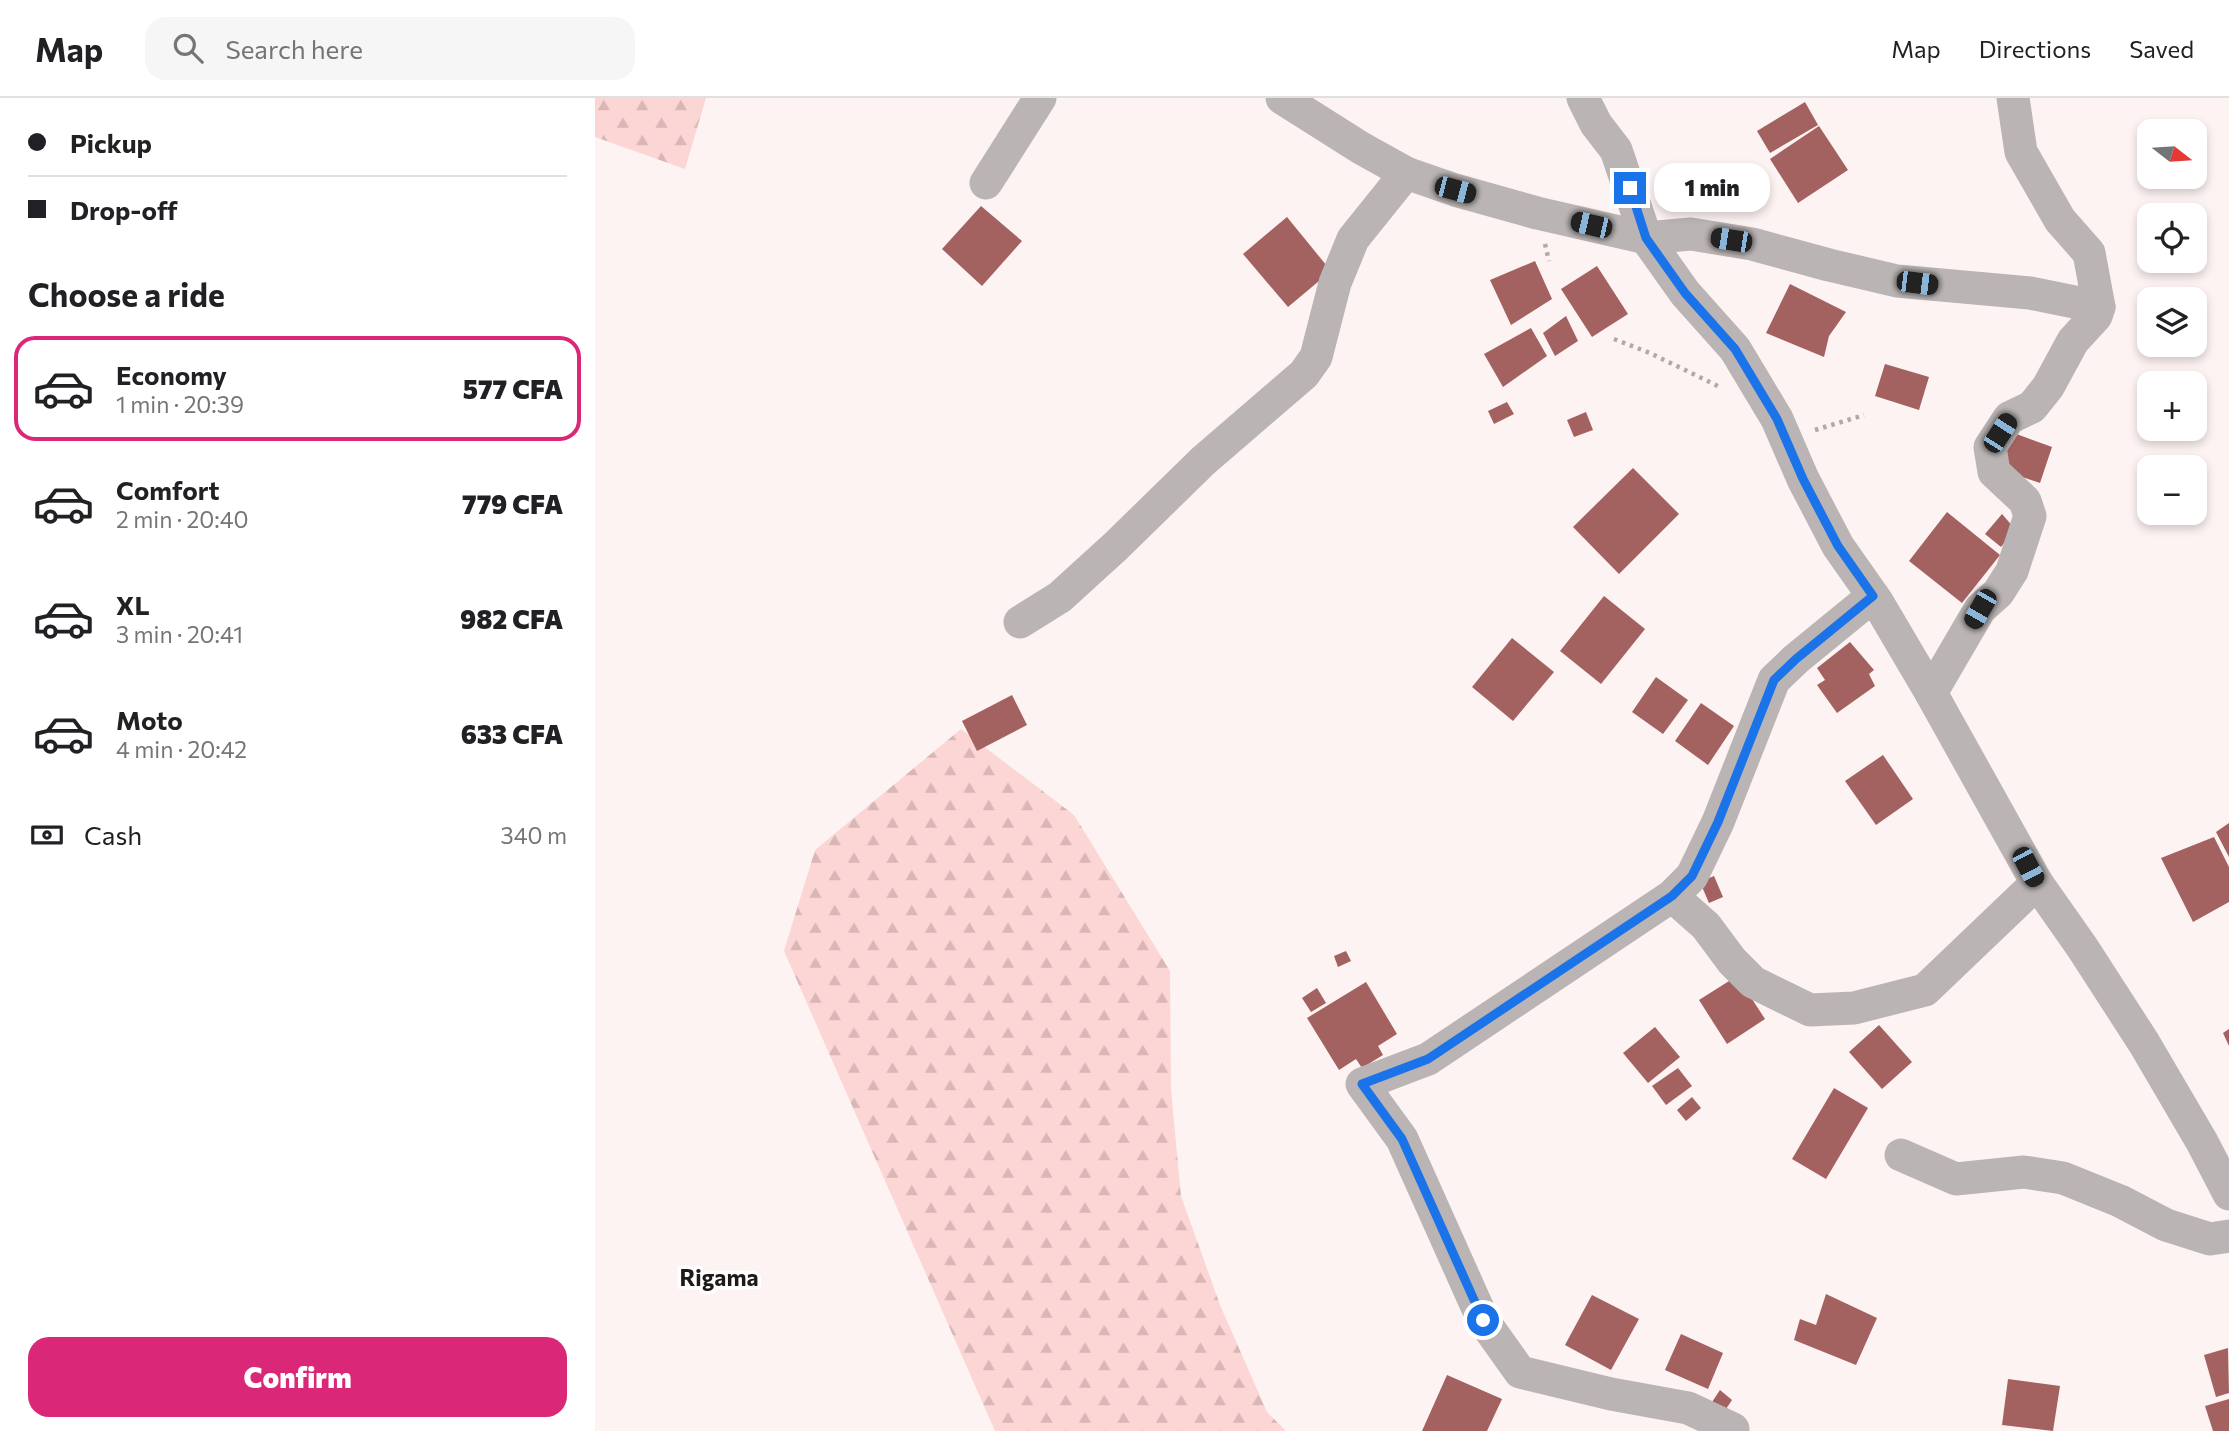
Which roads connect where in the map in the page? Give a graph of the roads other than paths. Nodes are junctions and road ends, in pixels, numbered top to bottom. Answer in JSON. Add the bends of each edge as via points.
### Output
{"nodes":[{"id":1,"x":1040,"y":98,"type":"edge"},
{"id":2,"x":1282,"y":98,"type":"edge"},
{"id":3,"x":1583,"y":98,"type":"edge"},
{"id":4,"x":2013,"y":98,"type":"edge"},
{"id":5,"x":1406,"y":173,"type":"junction"},
{"id":6,"x":986,"y":183,"type":"dead end"},
{"id":7,"x":1646,"y":238,"type":"junction"},
{"id":8,"x":2099,"y":307,"type":"junction"},
{"id":9,"x":1873,"y":596,"type":"junction"},
{"id":10,"x":1020,"y":622,"type":"dead end"},
{"id":11,"x":1931,"y":693,"type":"junction"},
{"id":12,"x":2037,"y":883,"type":"junction"},
{"id":13,"x":1672,"y":896,"type":"junction"},
{"id":14,"x":1901,"y":1155,"type":"dead end"},
{"id":15,"x":2229,"y":1194,"type":"edge"},
{"id":16,"x":2229,"y":1236,"type":"edge"},
{"id":17,"x":1732,"y":1431,"type":"edge"}],
"edges":[{"from":1,"to":6,"type":"street"},
{"from":2,"to":5,"type":"street"},
{"from":3,"to":7,"type":"street","via":[[1616,150]]},
{"from":4,"to":8,"type":"street","via":[[2021,152],[2060,220],[2089,253]]},
{"from":5,"to":7,"type":"street","via":[[1537,213]]},
{"from":5,"to":10,"type":"street","via":[[1353,239],[1335,283],[1316,358],[1304,374],[1203,461],[1060,597]]},
{"from":7,"to":8,"type":"street","via":[[1691,234],[1752,244],[1897,281],[2030,293]]},
{"from":7,"to":9,"type":"street","via":[[1685,293],[1735,349],[1777,419],[1838,546]]},
{"from":8,"to":11,"type":"street","via":[[2073,341],[2049,387],[2032,407],[2009,418],[1990,447],[1994,472],[2025,501],[2030,516],[2012,571],[1999,593],[1980,609]]},
{"from":9,"to":11,"type":"street"},
{"from":9,"to":13,"type":"street","via":[[1774,680],[1718,822],[1692,876]]},
{"from":11,"to":12,"type":"street"},
{"from":12,"to":13,"type":"street","via":[[1925,990],[1854,1008],[1809,1010],[1752,982],[1706,926]]},
{"from":12,"to":15,"type":"street","via":[[2144,1043]]},
{"from":13,"to":17,"type":"street","via":[[1428,1059],[1362,1084],[1402,1139],[1483,1320],[1520,1372],[1688,1408]]},
{"from":14,"to":16,"type":"street","via":[[1956,1178],[2024,1172],[2063,1178],[2166,1225],[2210,1239]]}]}
